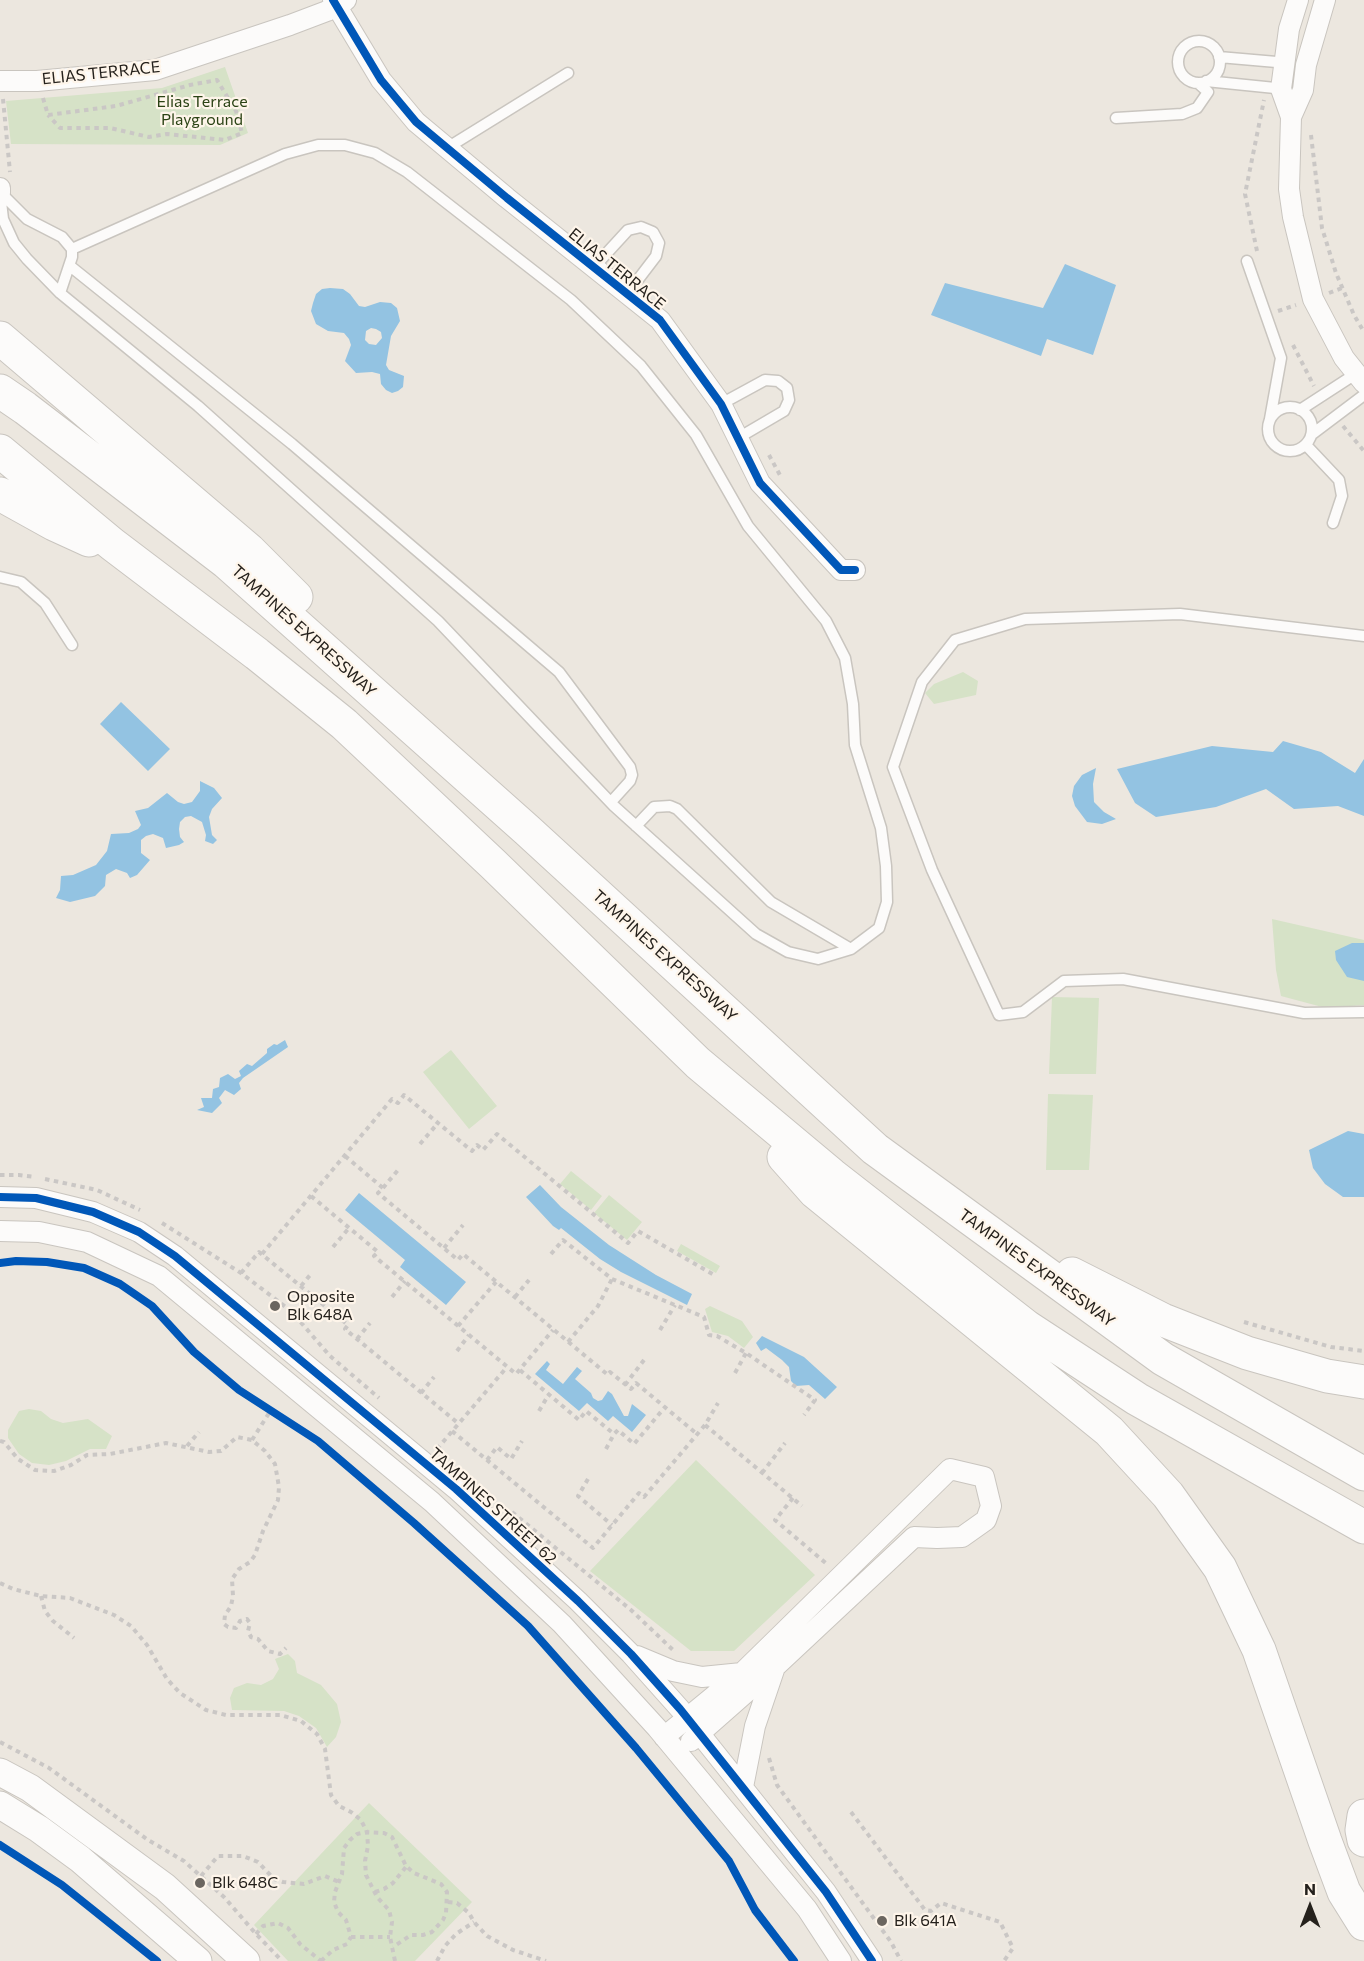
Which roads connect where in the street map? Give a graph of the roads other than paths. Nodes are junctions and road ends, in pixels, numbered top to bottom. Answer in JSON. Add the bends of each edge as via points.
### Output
{"nodes":[{"id":1,"x":1298,"y":0,"type":"edge"},
{"id":2,"x":1325,"y":0,"type":"edge"},
{"id":3,"x":338,"y":2,"type":"edge"},
{"id":4,"x":1219,"y":57,"type":"junction"},
{"id":5,"x":1284,"y":63,"type":"junction"},
{"id":6,"x":1306,"y":65,"type":"junction"},
{"id":7,"x":568,"y":73,"type":"dead end"},
{"id":8,"x":1,"y":81,"type":"edge"},
{"id":9,"x":1202,"y":82,"type":"junction"},
{"id":10,"x":1274,"y":88,"type":"junction"},
{"id":11,"x":1303,"y":90,"type":"junction"},
{"id":12,"x":1291,"y":117,"type":"junction"},
{"id":13,"x":1116,"y":118,"type":"dead end"},
{"id":14,"x":447,"y":148,"type":"junction"},
{"id":15,"x":0,"y":188,"type":"edge"},
{"id":16,"x":0,"y":193,"type":"edge"},
{"id":17,"x":72,"y":249,"type":"junction"},
{"id":18,"x":1247,"y":261,"type":"dead end"},
{"id":19,"x":70,"y":266,"type":"junction"},
{"id":20,"x":594,"y":267,"type":"junction"},
{"id":21,"x":60,"y":293,"type":"junction"},
{"id":22,"x":627,"y":294,"type":"junction"},
{"id":23,"x":0,"y":338,"type":"edge"},
{"id":24,"x":1360,"y":378,"type":"edge"},
{"id":25,"x":0,"y":392,"type":"edge"},
{"id":26,"x":1364,"y":395,"type":"edge"},
{"id":27,"x":721,"y":404,"type":"junction"},
{"id":28,"x":1300,"y":410,"type":"junction"},
{"id":29,"x":1270,"y":418,"type":"junction"},
{"id":30,"x":738,"y":438,"type":"junction"},
{"id":31,"x":1309,"y":440,"type":"junction"},
{"id":32,"x":0,"y":451,"type":"edge"},
{"id":33,"x":0,"y":494,"type":"edge"},
{"id":34,"x":1333,"y":523,"type":"dead end"},
{"id":35,"x":112,"y":544,"type":"junction"},
{"id":36,"x":855,"y":570,"type":"dead end"},
{"id":37,"x":0,"y":577,"type":"edge"},
{"id":38,"x":1364,"y":636,"type":"edge"},
{"id":39,"x":72,"y":645,"type":"dead end"},
{"id":40,"x":611,"y":802,"type":"junction"},
{"id":41,"x":636,"y":826,"type":"junction"},
{"id":42,"x":527,"y":830,"type":"junction"},
{"id":43,"x":851,"y":949,"type":"junction"},
{"id":44,"x":1364,"y":1012,"type":"edge"},
{"id":45,"x":698,"y":1063,"type":"junction"},
{"id":46,"x":0,"y":1197,"type":"edge"},
{"id":47,"x":0,"y":1231,"type":"edge"},
{"id":48,"x":1006,"y":1246,"type":"junction"},
{"id":49,"x":1364,"y":1382,"type":"edge"},
{"id":50,"x":1364,"y":1474,"type":"edge"},
{"id":51,"x":1364,"y":1527,"type":"edge"},
{"id":52,"x":863,"y":1553,"type":"junction"},
{"id":53,"x":880,"y":1568,"type":"junction"},
{"id":54,"x":631,"y":1654,"type":"junction"},
{"id":55,"x":775,"y":1667,"type":"junction"},
{"id":56,"x":742,"y":1673,"type":"junction"},
{"id":57,"x":687,"y":1718,"type":"junction"},
{"id":58,"x":700,"y":1734,"type":"junction"},
{"id":59,"x":664,"y":1737,"type":"junction"},
{"id":60,"x":678,"y":1754,"type":"junction"},
{"id":61,"x":0,"y":1772,"type":"edge"},
{"id":62,"x":742,"y":1787,"type":"junction"},
{"id":63,"x":0,"y":1805,"type":"edge"},
{"id":64,"x":1364,"y":1816,"type":"edge"},
{"id":65,"x":1364,"y":1840,"type":"edge"},
{"id":66,"x":1364,"y":1924,"type":"edge"},
{"id":67,"x":198,"y":1961,"type":"edge"},
{"id":68,"x":246,"y":1961,"type":"edge"},
{"id":69,"x":842,"y":1961,"type":"edge"},
{"id":70,"x":872,"y":1961,"type":"edge"}],
"edges":[{"from":1,"to":5,"type":"street"},
{"from":2,"to":6,"type":"street"},
{"from":3,"to":8,"type":"street","name":"ELIAS TERRACE","via":[[290,25],[155,70]]},
{"from":3,"to":14,"type":"street","name":"ELIAS TERRACE","via":[[381,80],[416,122]]},
{"from":4,"to":5,"type":"lane"},
{"from":4,"to":9,"type":"lane","via":[[1214,76]]},
{"from":4,"to":9,"type":"lane","via":[[1208,43],[1199,41],[1182,49],[1178,66],[1182,75],[1189,81]]},
{"from":5,"to":6,"type":"lane"},
{"from":5,"to":10,"type":"street"},
{"from":6,"to":11,"type":"street"},
{"from":7,"to":14,"type":"lane"},
{"from":9,"to":10,"type":"lane"},
{"from":9,"to":13,"type":"lane","via":[[1208,92],[1197,108],[1182,114]]},
{"from":10,"to":11,"type":"lane"},
{"from":10,"to":12,"type":"street"},
{"from":11,"to":12,"type":"street"},
{"from":12,"to":24,"type":"street","via":[[1288,189],[1313,299],[1344,358]]},
{"from":14,"to":20,"type":"street","name":"ELIAS TERRACE"},
{"from":15,"to":16,"type":"street"},
{"from":16,"to":17,"type":"lane","via":[[27,219],[62,237]]},
{"from":16,"to":21,"type":"lane","via":[[3,219],[14,243]]},
{"from":17,"to":19,"type":"lane"},
{"from":17,"to":43,"type":"lane","via":[[285,154],[318,145],[345,145],[375,153],[407,172],[586,314],[641,366],[696,435],[748,526],[826,621],[845,658],[855,745],[881,828],[887,902],[879,928]]},
{"from":18,"to":29,"type":"lane","via":[[1281,358]]},
{"from":19,"to":21,"type":"lane"},
{"from":19,"to":40,"type":"lane","via":[[292,444],[558,672],[630,767],[630,781]]},
{"from":20,"to":22,"type":"street","name":"ELIAS TERRACE"},
{"from":20,"to":22,"type":"lane","via":[[628,230],[641,227],[653,232],[659,243],[656,256]]},
{"from":21,"to":40,"type":"lane","via":[[198,406],[438,621]]},
{"from":22,"to":27,"type":"street","name":"ELIAS TERRACE","via":[[660,320]]},
{"from":23,"to":42,"type":"highway","via":[[249,550]]},
{"from":24,"to":28,"type":"lane"},
{"from":25,"to":42,"type":"highway","name":"TAMPINES EXPRESSWAY","via":[[226,562]]},
{"from":26,"to":31,"type":"lane"},
{"from":27,"to":30,"type":"street","name":"ELIAS TERRACE"},
{"from":27,"to":30,"type":"lane","via":[[765,380],[778,381],[787,388],[789,400],[784,411]]},
{"from":28,"to":29,"type":"lane","via":[[1288,407]]},
{"from":28,"to":31,"type":"lane","via":[[1312,424]]},
{"from":29,"to":31,"type":"lane","via":[[1267,429],[1276,447],[1287,452],[1297,450]]},
{"from":30,"to":36,"type":"street","name":"ELIAS TERRACE","via":[[760,483],[841,570]]},
{"from":31,"to":34,"type":"lane","via":[[1342,488]]},
{"from":32,"to":35,"type":"highway"},
{"from":33,"to":35,"type":"highway","via":[[83,538]]},
{"from":35,"to":45,"type":"highway","via":[[344,724]]},
{"from":37,"to":39,"type":"lane","via":[[21,582],[45,603]]},
{"from":38,"to":44,"type":"lane","via":[[1180,614],[1025,619],[955,640],[922,682],[893,767],[932,870],[999,1015],[1023,1012],[1064,981],[1124,979],[1304,1013]]},
{"from":40,"to":41,"type":"lane"},
{"from":41,"to":43,"type":"lane","via":[[756,934],[788,952],[818,959]]},
{"from":41,"to":43,"type":"lane","via":[[654,807],[678,809],[771,902]]},
{"from":42,"to":48,"type":"highway","name":"TAMPINES EXPRESSWAY","via":[[875,1149]]},
{"from":45,"to":51,"type":"highway","via":[[831,1175],[1027,1327],[1137,1399]]},
{"from":45,"to":66,"type":"highway","via":[[815,1192],[1109,1431],[1168,1496],[1220,1568],[1259,1650],[1344,1892]]},
{"from":46,"to":54,"type":"street","name":"TAMPINES STREET 62","via":[[36,1198],[93,1212],[139,1232],[175,1257],[456,1489]]},
{"from":47,"to":59,"type":"street","via":[[39,1232],[87,1242],[159,1276],[432,1502],[562,1624]]},
{"from":48,"to":49,"type":"highway","via":[[1032,1250],[1163,1320],[1246,1353],[1327,1376]]},
{"from":48,"to":50,"type":"highway","name":"TAMPINES EXPRESSWAY","via":[[1163,1359]]},
{"from":52,"to":53,"type":"street"},
{"from":52,"to":53,"type":"street","via":[[950,1469],[984,1477],[991,1506],[986,1520],[962,1537],[914,1537]]},
{"from":52,"to":56,"type":"street"},
{"from":53,"to":55,"type":"street"},
{"from":54,"to":56,"type":"street","via":[[673,1671],[702,1677]]},
{"from":54,"to":57,"type":"street","name":"TAMPINES STREET 62"},
{"from":55,"to":58,"type":"street"},
{"from":55,"to":62,"type":"street","via":[[755,1726]]},
{"from":56,"to":57,"type":"street"},
{"from":57,"to":58,"type":"street","name":"TAMPINES STREET 62"},
{"from":57,"to":59,"type":"street"},
{"from":58,"to":60,"type":"street"},
{"from":58,"to":62,"type":"street","name":"TAMPINES STREET 62"},
{"from":59,"to":60,"type":"street"},
{"from":60,"to":69,"type":"street","via":[[807,1909]]},
{"from":61,"to":68,"type":"street","via":[[30,1788],[165,1887]]},
{"from":62,"to":70,"type":"street","name":"TAMPINES STREET 62","via":[[826,1892]]},
{"from":63,"to":67,"type":"street","via":[[80,1859]]},
{"from":64,"to":65,"type":"highway"}]}
